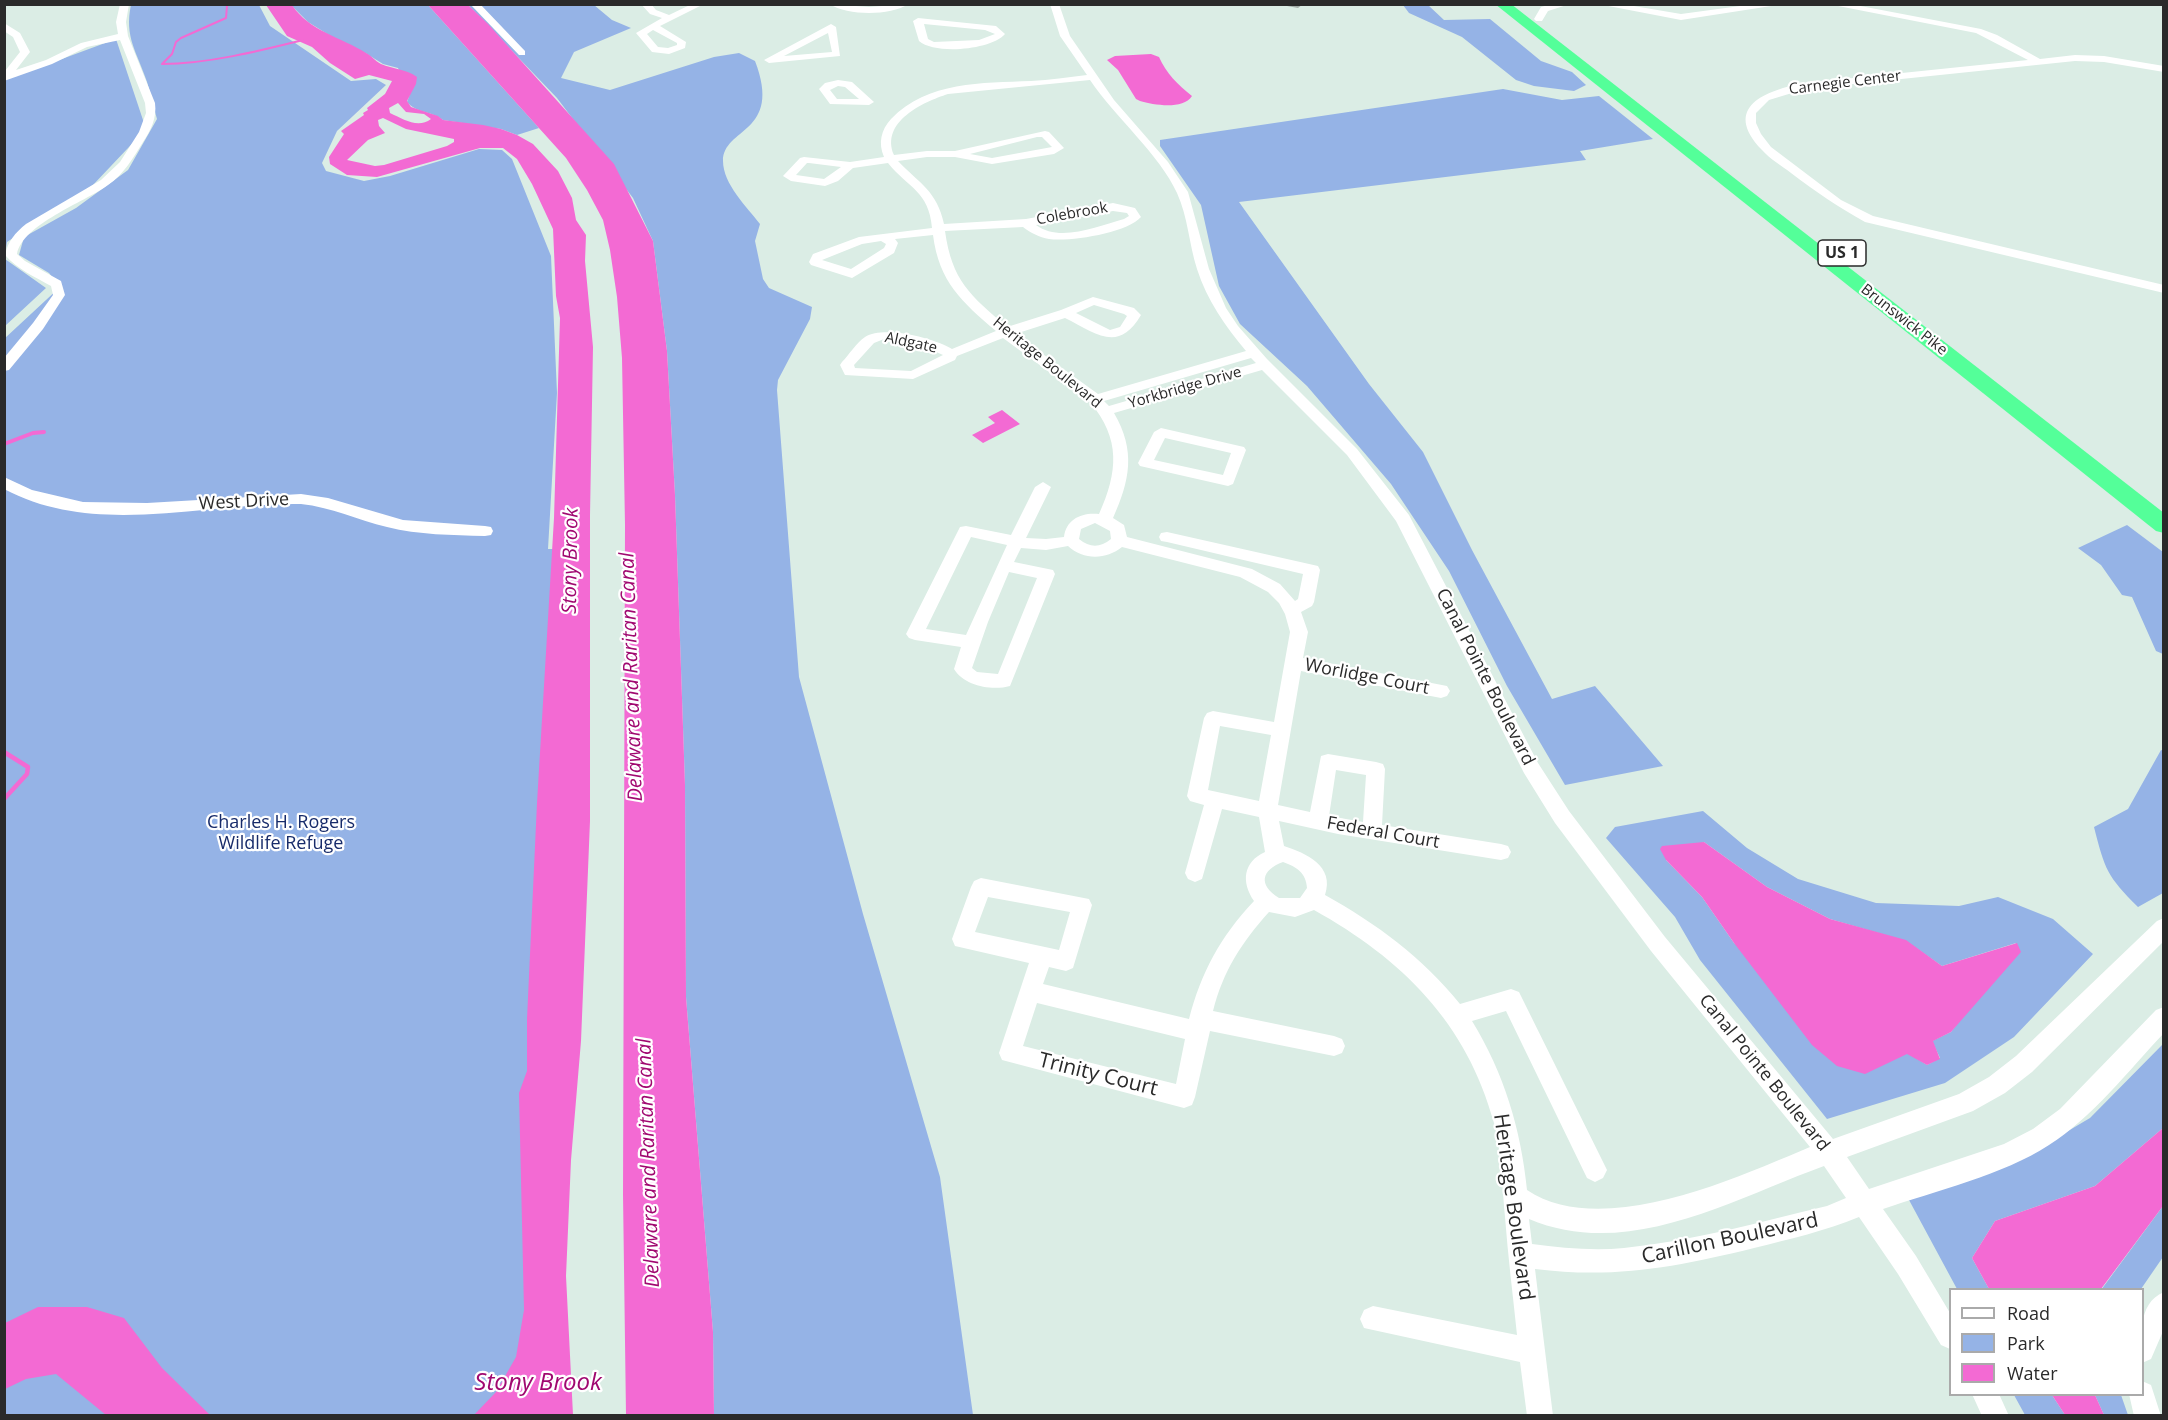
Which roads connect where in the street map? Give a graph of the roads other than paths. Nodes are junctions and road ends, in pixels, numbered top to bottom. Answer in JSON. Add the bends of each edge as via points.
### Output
{"nodes":[{"id":1,"x":125,"y":4,"type":"edge"},
{"id":2,"x":474,"y":4,"type":"edge"},
{"id":3,"x":645,"y":4,"type":"edge"},
{"id":4,"x":700,"y":4,"type":"edge"},
{"id":5,"x":1054,"y":4,"type":"edge"},
{"id":6,"x":1502,"y":4,"type":"edge"},
{"id":7,"x":1519,"y":4,"type":"edge"},
{"id":8,"x":1566,"y":4,"type":"edge"},
{"id":9,"x":1602,"y":4,"type":"edge"},
{"id":10,"x":1780,"y":4,"type":"edge"},
{"id":11,"x":1832,"y":4,"type":"edge"},
{"id":12,"x":836,"y":5,"type":"edge"},
{"id":13,"x":902,"y":5,"type":"edge"},
{"id":14,"x":852,"y":9,"type":"junction"},
{"id":15,"x":669,"y":18,"type":"junction"},
{"id":16,"x":1539,"y":19,"type":"junction"},
{"id":17,"x":918,"y":21,"type":"junction"},
{"id":18,"x":838,"y":23,"type":"junction"},
{"id":19,"x":4,"y":26,"type":"edge"},
{"id":20,"x":653,"y":26,"type":"dead end"},
{"id":21,"x":123,"y":36,"type":"junction"},
{"id":22,"x":522,"y":53,"type":"dead end"},
{"id":23,"x":2038,"y":62,"type":"junction"},
{"id":24,"x":2163,"y":69,"type":"edge"},
{"id":25,"x":8,"y":77,"type":"edge"},
{"id":26,"x":1093,"y":77,"type":"junction"},
{"id":27,"x":869,"y":102,"type":"dead end"},
{"id":28,"x":892,"y":110,"type":"junction"},
{"id":29,"x":955,"y":154,"type":"junction"},
{"id":30,"x":891,"y":158,"type":"junction"},
{"id":31,"x":850,"y":165,"type":"dead end"},
{"id":32,"x":1026,"y":224,"type":"junction"},
{"id":33,"x":938,"y":229,"type":"junction"},
{"id":34,"x":883,"y":237,"type":"junction"},
{"id":35,"x":2163,"y":289,"type":"edge"},
{"id":36,"x":1066,"y":313,"type":"dead end"},
{"id":37,"x":1006,"y":332,"type":"junction"},
{"id":38,"x":1254,"y":353,"type":"junction"},
{"id":39,"x":951,"y":354,"type":"junction"},
{"id":40,"x":1264,"y":365,"type":"junction"},
{"id":41,"x":4,"y":367,"type":"edge"},
{"id":42,"x":1096,"y":399,"type":"junction"},
{"id":43,"x":1106,"y":411,"type":"junction"},
{"id":44,"x":1123,"y":463,"type":"junction"},
{"id":45,"x":1145,"y":463,"type":"junction"},
{"id":46,"x":4,"y":482,"type":"edge"},
{"id":47,"x":1043,"y":487,"type":"dead end"},
{"id":48,"x":2163,"y":503,"type":"edge"},
{"id":49,"x":1104,"y":520,"type":"junction"},
{"id":50,"x":2163,"y":525,"type":"edge"},
{"id":51,"x":485,"y":531,"type":"dead end"},
{"id":52,"x":1167,"y":537,"type":"dead end"},
{"id":53,"x":1018,"y":540,"type":"junction"},
{"id":54,"x":1071,"y":540,"type":"junction"},
{"id":55,"x":1119,"y":541,"type":"junction"},
{"id":56,"x":1006,"y":566,"type":"junction"},
{"id":57,"x":1293,"y":609,"type":"junction"},
{"id":58,"x":971,"y":642,"type":"junction"},
{"id":59,"x":1294,"y":663,"type":"junction"},
{"id":60,"x":1441,"y":691,"type":"dead end"},
{"id":61,"x":1281,"y":730,"type":"junction"},
{"id":62,"x":1215,"y":799,"type":"junction"},
{"id":63,"x":1267,"y":811,"type":"junction"},
{"id":64,"x":1318,"y":822,"type":"junction"},
{"id":65,"x":1372,"y":831,"type":"junction"},
{"id":66,"x":1500,"y":852,"type":"dead end"},
{"id":67,"x":1276,"y":856,"type":"junction"},
{"id":68,"x":1195,"y":873,"type":"dead end"},
{"id":69,"x":1313,"y":898,"type":"junction"},
{"id":70,"x":1267,"y":901,"type":"junction"},
{"id":71,"x":2163,"y":927,"type":"edge"},
{"id":72,"x":1042,"y":956,"type":"junction"},
{"id":73,"x":1030,"y":991,"type":"junction"},
{"id":74,"x":1456,"y":1015,"type":"junction"},
{"id":75,"x":2163,"y":1017,"type":"edge"},
{"id":76,"x":1200,"y":1025,"type":"junction"},
{"id":77,"x":1334,"y":1046,"type":"dead end"},
{"id":78,"x":1829,"y":1152,"type":"junction"},
{"id":79,"x":1595,"y":1170,"type":"dead end"},
{"id":80,"x":1514,"y":1196,"type":"junction"},
{"id":81,"x":1864,"y":1203,"type":"junction"},
{"id":82,"x":1521,"y":1255,"type":"junction"},
{"id":83,"x":2163,"y":1305,"type":"edge"},
{"id":84,"x":1373,"y":1319,"type":"dead end"},
{"id":85,"x":1949,"y":1334,"type":"edge"},
{"id":86,"x":2144,"y":1343,"type":"edge"},
{"id":87,"x":1532,"y":1351,"type":"junction"},
{"id":88,"x":1986,"y":1396,"type":"edge"},
{"id":89,"x":2142,"y":1396,"type":"edge"},
{"id":90,"x":1540,"y":1416,"type":"edge"},
{"id":91,"x":1996,"y":1416,"type":"edge"},
{"id":92,"x":2148,"y":1416,"type":"edge"}],
"edges":[{"from":1,"to":21,"type":"street"},
{"from":2,"to":22,"type":"street"},
{"from":3,"to":15,"type":"street"},
{"from":4,"to":15,"type":"street"},
{"from":5,"to":26,"type":"street","name":"Canal Pointe Boulevard","via":[[1065,36]]},
{"from":6,"to":50,"type":"highway","name":"Brunswick Pike","number":"US 1"},
{"from":7,"to":16,"type":"highway","name":"Brunswick Pike","number":"US 1"},
{"from":8,"to":16,"type":"street","via":[[1544,9]]},
{"from":9,"to":10,"type":"street","via":[[1681,17]]},
{"from":11,"to":23,"type":"street","via":[[1978,31]]},
{"from":12,"to":14,"type":"street"},
{"from":13,"to":14,"type":"street"},
{"from":13,"to":17,"type":"street"},
{"from":14,"to":18,"type":"street"},
{"from":15,"to":20,"type":"street"},
{"from":16,"to":48,"type":"highway","name":"Brunswick Pike","number":"US 1"},
{"from":17,"to":17,"type":"street","via":[[924,42],[932,45],[985,42],[1000,34],[991,27]]},
{"from":18,"to":18,"type":"street","via":[[821,33],[769,60],[837,54]]},
{"from":19,"to":25,"type":"street","via":[[16,34],[25,52]]},
{"from":21,"to":25,"type":"street","via":[[84,45]]},
{"from":21,"to":41,"type":"street","via":[[150,103],[148,123],[124,164],[105,182],[30,227],[13,245],[11,255],[57,284],[59,295]]},
{"from":23,"to":24,"type":"street","name":"Carnegie Center","via":[[2104,59]]},
{"from":23,"to":35,"type":"street","name":"Carnegie Center","via":[[1796,87],[1757,103],[1749,123],[1767,149],[1837,202],[1869,219]]},
{"from":26,"to":28,"type":"street","via":[[966,87]]},
{"from":26,"to":38,"type":"street","name":"Canal Pointe Boulevard","via":[[1174,177],[1189,211],[1210,288],[1233,328]]},
{"from":27,"to":28,"type":"street"},
{"from":28,"to":30,"type":"street","via":[[886,148]]},
{"from":29,"to":29,"type":"street","via":[[992,161],[1059,148],[1041,134]]},
{"from":29,"to":30,"type":"street"},
{"from":30,"to":31,"type":"street"},
{"from":30,"to":33,"type":"street","name":"Heritage Boulevard","via":[[928,195]]},
{"from":32,"to":32,"type":"street","name":"Colebrook","via":[[1038,234],[1060,237],[1128,222],[1134,213],[1113,207]]},
{"from":32,"to":33,"type":"street"},
{"from":33,"to":34,"type":"street"},
{"from":33,"to":37,"type":"street","name":"Heritage Boulevard","via":[[944,262],[954,281]]},
{"from":34,"to":34,"type":"street","via":[[859,241],[817,257],[815,262],[847,274],[857,273],[890,250],[892,243]]},
{"from":36,"to":37,"type":"street"},
{"from":37,"to":39,"type":"street"},
{"from":37,"to":42,"type":"street","name":"Heritage Boulevard"},
{"from":38,"to":40,"type":"street","name":"Canal Pointe Boulevard"},
{"from":38,"to":42,"type":"street","name":"Yorkbridge Drive"},
{"from":39,"to":39,"type":"street","name":"Aldgate","via":[[918,342],[878,336],[869,340],[847,369],[856,374],[913,375]]},
{"from":40,"to":43,"type":"street","name":"Yorkbridge Drive"},
{"from":40,"to":78,"type":"street","name":"Canal Pointe Boulevard","via":[[1376,480],[1403,519],[1531,768],[1557,809],[1658,944]]},
{"from":42,"to":43,"type":"street","name":"Heritage Boulevard"},
{"from":43,"to":44,"type":"street","name":"Heritage Boulevard","via":[[1120,440]]},
{"from":44,"to":45,"type":"street"},
{"from":44,"to":49,"type":"street","name":"Heritage Boulevard","via":[[1120,482]]},
{"from":45,"to":45,"type":"street","via":[[1228,481],[1239,450],[1161,432]]},
{"from":46,"to":51,"type":"street","name":"West Drive","via":[[37,498],[102,508],[313,500],[396,524]]},
{"from":47,"to":53,"type":"street"},
{"from":49,"to":54,"type":"street","via":[[1079,522]]},
{"from":49,"to":55,"type":"street","via":[[1118,529]]},
{"from":52,"to":57,"type":"street","via":[[1312,570],[1306,602]]},
{"from":53,"to":54,"type":"street","via":[[1040,546]]},
{"from":53,"to":56,"type":"street"},
{"from":53,"to":58,"type":"street","via":[[966,531],[915,634]]},
{"from":54,"to":55,"type":"street","via":[[1093,552],[1111,548]]},
{"from":55,"to":57,"type":"street","via":[[1243,571],[1274,588]]},
{"from":56,"to":58,"type":"street"},
{"from":56,"to":58,"type":"street","via":[[1047,574],[1004,681],[971,678],[966,674],[963,669]]},
{"from":57,"to":59,"type":"street","via":[[1299,632]]},
{"from":59,"to":60,"type":"street","name":"Worlidge Court"},
{"from":59,"to":61,"type":"street"},
{"from":61,"to":62,"type":"street","via":[[1213,718],[1197,796]]},
{"from":61,"to":63,"type":"street"},
{"from":62,"to":63,"type":"street","name":"Federal Court"},
{"from":62,"to":68,"type":"street"},
{"from":63,"to":64,"type":"street","name":"Federal Court"},
{"from":63,"to":67,"type":"street"},
{"from":64,"to":65,"type":"street","name":"Federal Court"},
{"from":64,"to":65,"type":"street","via":[[1328,761],[1376,769]]},
{"from":65,"to":66,"type":"street","name":"Federal Court"},
{"from":67,"to":69,"type":"street","via":[[1295,856],[1313,870],[1318,890]]},
{"from":67,"to":70,"type":"street","via":[[1258,866],[1255,875],[1256,886]]},
{"from":69,"to":70,"type":"street","via":[[1291,909]]},
{"from":69,"to":74,"type":"street","name":"Heritage Boulevard","via":[[1346,915],[1404,957]]},
{"from":70,"to":76,"type":"street","name":"Trinity Court","via":[[1226,950],[1213,975]]},
{"from":71,"to":78,"type":"street","via":[[2025,1064],[1997,1085],[1965,1103]]},
{"from":72,"to":72,"type":"street","via":[[962,939],[981,887],[1082,905],[1066,961]]},
{"from":72,"to":73,"type":"street","name":"Trinity Court"},
{"from":73,"to":76,"type":"street"},
{"from":73,"to":76,"type":"street","name":"Trinity Court","via":[[1010,1053],[1184,1097]]},
{"from":74,"to":79,"type":"street","via":[[1511,999]]},
{"from":74,"to":80,"type":"street","name":"Heritage Boulevard","via":[[1492,1082],[1507,1132]]},
{"from":75,"to":81,"type":"street","name":"Carillon Boulevard","via":[[2068,1117],[2041,1137],[2009,1154]]},
{"from":76,"to":77,"type":"street"},
{"from":78,"to":80,"type":"street","via":[[1708,1201],[1644,1215],[1570,1220],[1532,1208]]},
{"from":78,"to":81,"type":"street","name":"Canal Pointe Boulevard"},
{"from":80,"to":82,"type":"street","name":"Heritage Boulevard"},
{"from":81,"to":82,"type":"street","name":"Carillon Boulevard","via":[[1827,1218],[1687,1252],[1622,1261],[1568,1261]]},
{"from":81,"to":85,"type":"street","name":"Canal Pointe Boulevard"},
{"from":82,"to":87,"type":"street","name":"Heritage Boulevard"},
{"from":83,"to":86,"type":"street"},
{"from":84,"to":87,"type":"street"},
{"from":87,"to":90,"type":"street","name":"Heritage Boulevard"},
{"from":88,"to":91,"type":"street"},
{"from":89,"to":92,"type":"street"}]}
